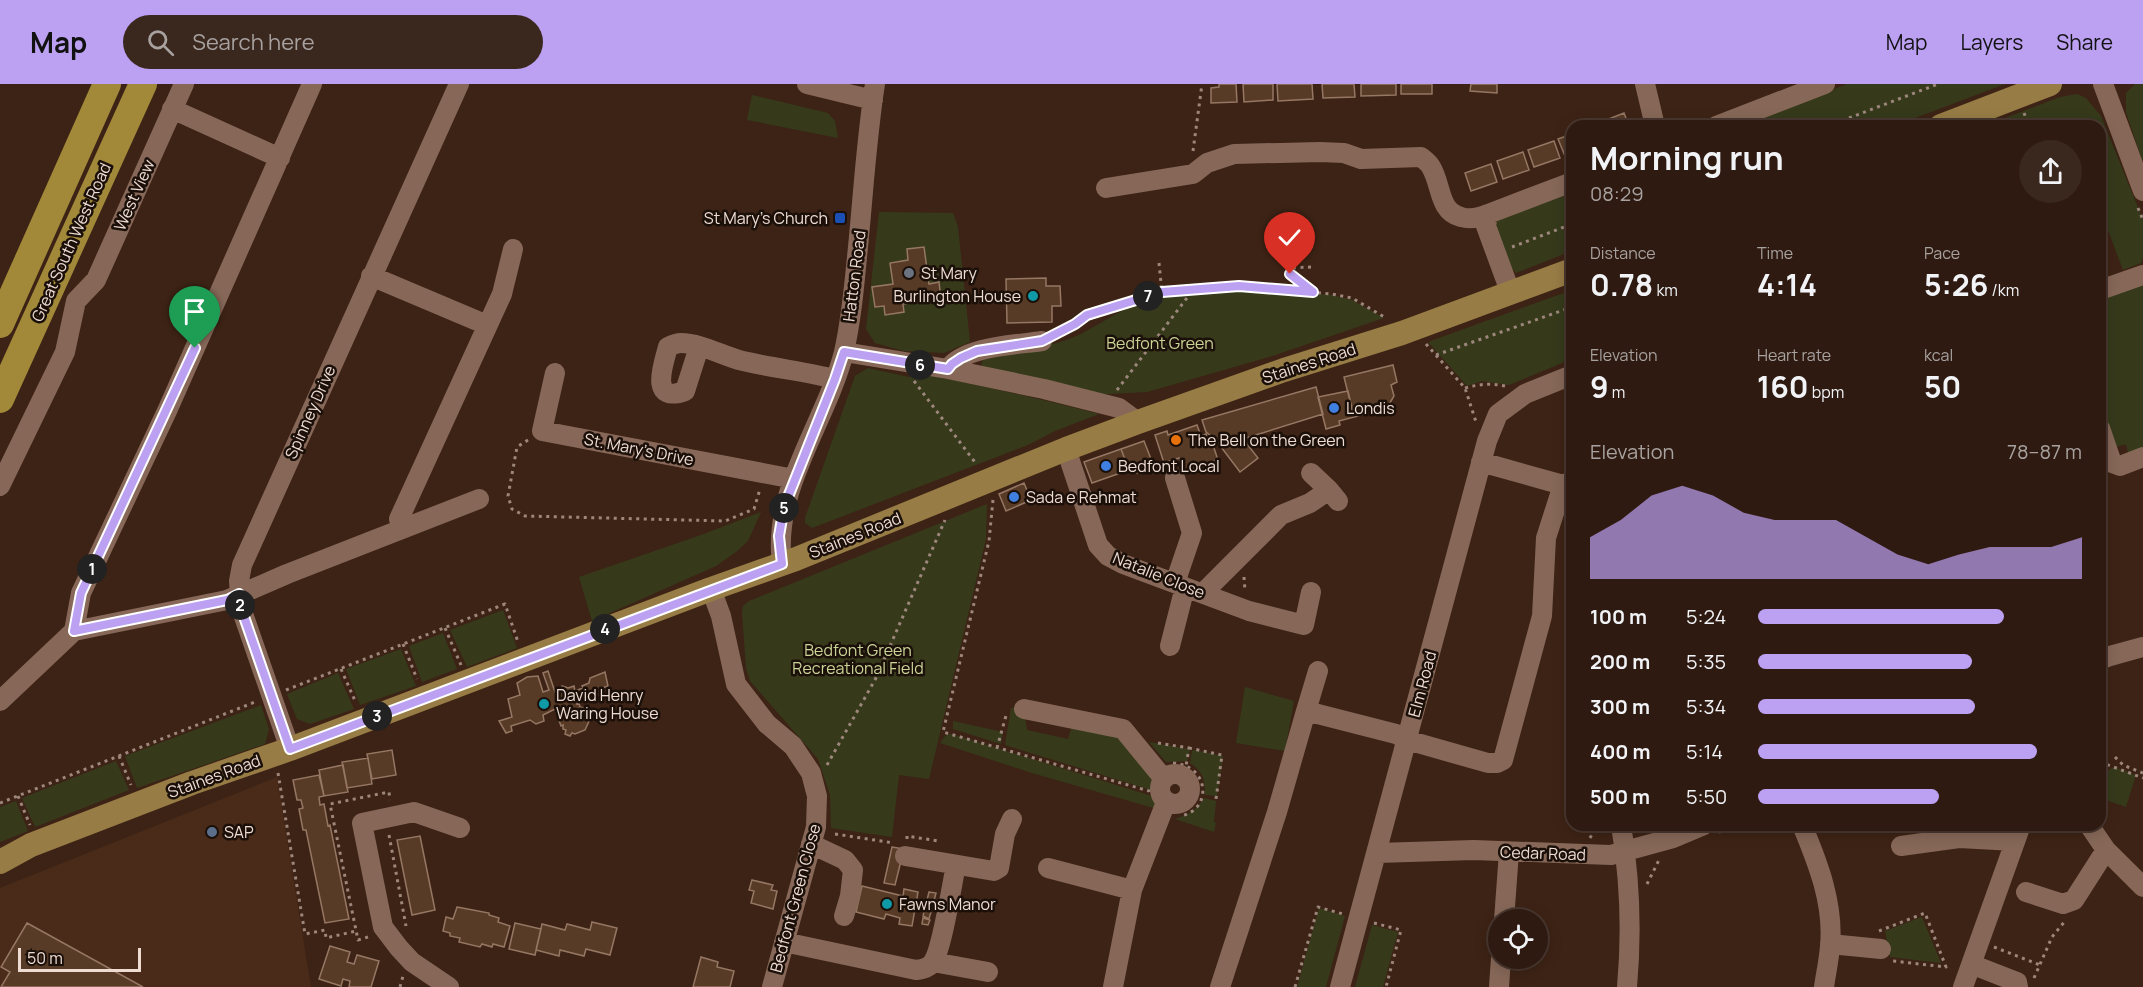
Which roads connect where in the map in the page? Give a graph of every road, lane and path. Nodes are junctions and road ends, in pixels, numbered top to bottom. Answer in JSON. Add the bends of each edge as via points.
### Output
{"nodes":[{"id":1,"x":107,"y":84,"type":"edge"},
{"id":2,"x":143,"y":84,"type":"edge"},
{"id":3,"x":184,"y":84,"type":"edge"},
{"id":4,"x":312,"y":84,"type":"edge"},
{"id":5,"x":459,"y":84,"type":"edge"},
{"id":6,"x":807,"y":84,"type":"edge"},
{"id":7,"x":1202,"y":84,"type":"edge"},
{"id":8,"x":1645,"y":84,"type":"edge"},
{"id":9,"x":1825,"y":84,"type":"edge"},
{"id":10,"x":1938,"y":84,"type":"edge"},
{"id":11,"x":2050,"y":84,"type":"edge"},
{"id":12,"x":2103,"y":84,"type":"edge"},
{"id":13,"x":874,"y":92,"type":"edge"},
{"id":14,"x":172,"y":109,"type":"junction"},
{"id":15,"x":2023,"y":111,"type":"dead end"},
{"id":16,"x":1654,"y":120,"type":"edge"},
{"id":17,"x":1732,"y":120,"type":"edge"},
{"id":18,"x":1844,"y":120,"type":"edge"},
{"id":19,"x":1957,"y":120,"type":"edge"},
{"id":20,"x":2027,"y":120,"type":"edge"},
{"id":21,"x":280,"y":158,"type":"junction"},
{"id":22,"x":1190,"y":175,"type":"junction"},
{"id":23,"x":1566,"y":184,"type":"edge"},
{"id":24,"x":1106,"y":188,"type":"dead end"},
{"id":25,"x":2143,"y":191,"type":"edge"},
{"id":26,"x":1488,"y":214,"type":"junction"},
{"id":27,"x":1566,"y":226,"type":"edge"},
{"id":28,"x":513,"y":249,"type":"dead end"},
{"id":29,"x":1496,"y":253,"type":"junction"},
{"id":30,"x":1159,"y":263,"type":"dead end"},
{"id":31,"x":1311,"y":267,"type":"dead end"},
{"id":32,"x":1566,"y":272,"type":"edge"},
{"id":33,"x":2143,"y":275,"type":"edge"},
{"id":34,"x":371,"y":276,"type":"junction"},
{"id":35,"x":51,"y":287,"type":"junction"},
{"id":36,"x":2106,"y":288,"type":"edge"},
{"id":37,"x":1193,"y":290,"type":"junction"},
{"id":38,"x":1162,"y":292,"type":"junction"},
{"id":39,"x":1313,"y":292,"type":"junction"},
{"id":40,"x":1510,"y":294,"type":"junction"},
{"id":41,"x":76,"y":301,"type":"junction"},
{"id":42,"x":1566,"y":309,"type":"edge"},
{"id":43,"x":1388,"y":320,"type":"dead end"},
{"id":44,"x":0,"y":324,"type":"edge"},
{"id":45,"x":488,"y":325,"type":"junction"},
{"id":46,"x":1422,"y":340,"type":"dead end"},
{"id":47,"x":1042,"y":341,"type":"joint"},
{"id":48,"x":699,"y":347,"type":"dead end"},
{"id":49,"x":844,"y":352,"type":"junction"},
{"id":50,"x":1436,"y":355,"type":"junction"},
{"id":51,"x":948,"y":369,"type":"junction"},
{"id":52,"x":910,"y":370,"type":"junction"},
{"id":53,"x":555,"y":373,"type":"dead end"},
{"id":54,"x":1566,"y":377,"type":"edge"},
{"id":55,"x":835,"y":379,"type":"junction"},
{"id":56,"x":1466,"y":387,"type":"dead end"},
{"id":57,"x":1111,"y":398,"type":"dead end"},
{"id":58,"x":0,"y":399,"type":"edge"},
{"id":59,"x":1138,"y":422,"type":"junction"},
{"id":60,"x":542,"y":430,"type":"junction"},
{"id":61,"x":2106,"y":446,"type":"edge"},
{"id":62,"x":1066,"y":449,"type":"junction"},
{"id":63,"x":2143,"y":457,"type":"edge"},
{"id":64,"x":1481,"y":462,"type":"junction"},
{"id":65,"x":980,"y":468,"type":"dead end"},
{"id":66,"x":766,"y":473,"type":"junction"},
{"id":67,"x":1311,"y":473,"type":"dead end"},
{"id":68,"x":1175,"y":478,"type":"dead end"},
{"id":69,"x":794,"y":479,"type":"junction"},
{"id":70,"x":1566,"y":483,"type":"edge"},
{"id":71,"x":0,"y":486,"type":"edge"},
{"id":72,"x":1566,"y":488,"type":"edge"},
{"id":73,"x":993,"y":494,"type":"dead end"},
{"id":74,"x":479,"y":499,"type":"dead end"},
{"id":75,"x":948,"y":513,"type":"dead end"},
{"id":76,"x":399,"y":519,"type":"dead end"},
{"id":77,"x":782,"y":564,"type":"junction"},
{"id":78,"x":1188,"y":588,"type":"junction"},
{"id":79,"x":711,"y":589,"type":"junction"},
{"id":80,"x":1311,"y":592,"type":"dead end"},
{"id":81,"x":239,"y":594,"type":"junction"},
{"id":82,"x":446,"y":628,"type":"junction"},
{"id":83,"x":74,"y":631,"type":"junction"},
{"id":84,"x":403,"y":644,"type":"junction"},
{"id":85,"x":1170,"y":646,"type":"dead end"},
{"id":86,"x":2143,"y":647,"type":"edge"},
{"id":87,"x":521,"y":651,"type":"dead end"},
{"id":88,"x":2106,"y":658,"type":"edge"},
{"id":89,"x":341,"y":669,"type":"junction"},
{"id":90,"x":1318,"y":671,"type":"dead end"},
{"id":91,"x":464,"y":673,"type":"dead end"},
{"id":92,"x":417,"y":680,"type":"dead end"},
{"id":93,"x":281,"y":692,"type":"dead end"},
{"id":94,"x":262,"y":699,"type":"dead end"},
{"id":95,"x":0,"y":701,"type":"edge"},
{"id":96,"x":1016,"y":708,"type":"joint"},
{"id":97,"x":1306,"y":711,"type":"junction"},
{"id":98,"x":359,"y":712,"type":"dead end"},
{"id":99,"x":1407,"y":740,"type":"junction"},
{"id":100,"x":1150,"y":742,"type":"dead end"},
{"id":101,"x":997,"y":748,"type":"junction"},
{"id":102,"x":1189,"y":748,"type":"junction"},
{"id":103,"x":119,"y":756,"type":"junction"},
{"id":104,"x":283,"y":757,"type":"junction"},
{"id":105,"x":2115,"y":757,"type":"dead end"},
{"id":106,"x":2106,"y":764,"type":"edge"},
{"id":107,"x":1186,"y":766,"type":"junction"},
{"id":108,"x":823,"y":772,"type":"dead end"},
{"id":109,"x":2143,"y":772,"type":"edge"},
{"id":110,"x":1162,"y":778,"type":"junction"},
{"id":111,"x":2143,"y":778,"type":"edge"},
{"id":112,"x":131,"y":785,"type":"dead end"},
{"id":113,"x":18,"y":796,"type":"junction"},
{"id":114,"x":1216,"y":799,"type":"dead end"},
{"id":115,"x":0,"y":803,"type":"edge"},
{"id":116,"x":1171,"y":810,"type":"junction"},
{"id":117,"x":386,"y":818,"type":"junction"},
{"id":118,"x":1012,"y":819,"type":"dead end"},
{"id":119,"x":460,"y":828,"type":"dead end"},
{"id":120,"x":1622,"y":831,"type":"edge"},
{"id":121,"x":1703,"y":831,"type":"edge"},
{"id":122,"x":1805,"y":831,"type":"edge"},
{"id":123,"x":2093,"y":831,"type":"edge"},
{"id":124,"x":2018,"y":833,"type":"edge"},
{"id":125,"x":34,"y":835,"type":"dead end"},
{"id":126,"x":812,"y":844,"type":"junction"},
{"id":127,"x":1901,"y":846,"type":"dead end"},
{"id":128,"x":2106,"y":850,"type":"junction"},
{"id":129,"x":1509,"y":852,"type":"junction"},
{"id":130,"x":1626,"y":852,"type":"junction"},
{"id":131,"x":1377,"y":853,"type":"junction"},
{"id":132,"x":905,"y":856,"type":"dead end"},
{"id":133,"x":1651,"y":861,"type":"dead end"},
{"id":134,"x":0,"y":862,"type":"edge"},
{"id":135,"x":956,"y":865,"type":"junction"},
{"id":136,"x":1048,"y":868,"type":"dead end"},
{"id":137,"x":1645,"y":886,"type":"dead end"},
{"id":138,"x":2143,"y":887,"type":"edge"},
{"id":139,"x":1132,"y":890,"type":"junction"},
{"id":140,"x":2026,"y":892,"type":"dead end"},
{"id":141,"x":1505,"y":909,"type":"edge"},
{"id":142,"x":1348,"y":915,"type":"dead end"},
{"id":143,"x":844,"y":916,"type":"dead end"},
{"id":144,"x":2066,"y":920,"type":"dead end"},
{"id":145,"x":1369,"y":921,"type":"dead end"},
{"id":146,"x":356,"y":931,"type":"dead end"},
{"id":147,"x":407,"y":932,"type":"dead end"},
{"id":148,"x":784,"y":942,"type":"junction"},
{"id":149,"x":1830,"y":944,"type":"junction"},
{"id":150,"x":1883,"y":947,"type":"junction"},
{"id":151,"x":933,"y":962,"type":"junction"},
{"id":152,"x":2040,"y":965,"type":"junction"},
{"id":153,"x":1981,"y":968,"type":"joint"},
{"id":154,"x":1500,"y":969,"type":"edge"},
{"id":155,"x":988,"y":972,"type":"dead end"},
{"id":156,"x":428,"y":981,"type":"edge"},
{"id":157,"x":449,"y":987,"type":"edge"},
{"id":158,"x":772,"y":987,"type":"edge"},
{"id":159,"x":1113,"y":987,"type":"edge"},
{"id":160,"x":1220,"y":987,"type":"edge"},
{"id":161,"x":1295,"y":987,"type":"edge"},
{"id":162,"x":1340,"y":987,"type":"edge"},
{"id":163,"x":1386,"y":987,"type":"edge"},
{"id":164,"x":1499,"y":987,"type":"edge"},
{"id":165,"x":1627,"y":987,"type":"edge"},
{"id":166,"x":1824,"y":987,"type":"edge"},
{"id":167,"x":1964,"y":987,"type":"edge"},
{"id":168,"x":2018,"y":987,"type":"edge"},
{"id":169,"x":2030,"y":987,"type":"edge"}],
"edges":[{"from":1,"to":44,"type":"highway","name":"Great South West Road"},
{"from":2,"to":35,"type":"highway","name":"Great South West Road"},
{"from":3,"to":14,"type":"street","name":"West View"},
{"from":4,"to":21,"type":"street"},
{"from":5,"to":34,"type":"street","name":"Spinney Drive"},
{"from":6,"to":13,"type":"street"},
{"from":7,"to":22,"type":"path"},
{"from":8,"to":16,"type":"street"},
{"from":9,"to":17,"type":"street"},
{"from":10,"to":18,"type":"path"},
{"from":11,"to":19,"type":"main road"},
{"from":12,"to":25,"type":"street"},
{"from":13,"to":49,"type":"street","name":"Hatton Road"},
{"from":14,"to":21,"type":"street"},
{"from":14,"to":41,"type":"street","name":"West View","via":[[96,280]]},
{"from":15,"to":20,"type":"path"},
{"from":21,"to":83,"type":"street","via":[[81,593]]},
{"from":22,"to":24,"type":"street"},
{"from":22,"to":26,"type":"street","via":[[1207,163],[1234,154],[1320,152],[1344,153],[1361,159],[1421,157],[1431,166],[1451,214],[1477,219]]},
{"from":23,"to":26,"type":"street"},
{"from":26,"to":29,"type":"street","via":[[1486,226]]},
{"from":27,"to":29,"type":"path"},
{"from":28,"to":45,"type":"street","via":[[502,294]]},
{"from":29,"to":40,"type":"street"},
{"from":30,"to":38,"type":"path"},
{"from":31,"to":39,"type":"path","via":[[1288,268]]},
{"from":32,"to":40,"type":"main road","name":"Staines Road"},
{"from":33,"to":36,"type":"street"},
{"from":34,"to":45,"type":"street"},
{"from":34,"to":81,"type":"street","name":"Spinney Drive","via":[[242,565]]},
{"from":35,"to":41,"type":"street"},
{"from":35,"to":58,"type":"highway","name":"Great South West Road"},
{"from":37,"to":38,"type":"path"},
{"from":37,"to":39,"type":"path","via":[[1239,286]]},
{"from":37,"to":57,"type":"path"},
{"from":38,"to":47,"type":"path","via":[[1087,315]]},
{"from":39,"to":43,"type":"path","via":[[1352,298]]},
{"from":40,"to":59,"type":"main road","name":"Staines Road"},
{"from":41,"to":71,"type":"street","via":[[65,352]]},
{"from":42,"to":50,"type":"path"},
{"from":45,"to":76,"type":"street"},
{"from":46,"to":50,"type":"path"},
{"from":47,"to":51,"type":"street","via":[[977,351]]},
{"from":48,"to":55,"type":"street","via":[[741,360]]},
{"from":49,"to":52,"type":"street"},
{"from":49,"to":55,"type":"street","name":"Hatton Road"},
{"from":50,"to":56,"type":"path"},
{"from":51,"to":52,"type":"street"},
{"from":51,"to":59,"type":"street","via":[[1119,408]]},
{"from":52,"to":65,"type":"path"},
{"from":53,"to":60,"type":"street"},
{"from":54,"to":64,"type":"street","name":"Elm Road","via":[[1525,394],[1498,414]]},
{"from":55,"to":69,"type":"street","name":"Hatton Road"},
{"from":59,"to":62,"type":"main road","name":"Staines Road"},
{"from":60,"to":66,"type":"street","name":"St. Mary's Drive"},
{"from":60,"to":66,"type":"path","via":[[517,447],[508,496],[512,509],[525,516],[725,521],[754,509]]},
{"from":61,"to":63,"type":"street","via":[[2112,463],[2120,466]]},
{"from":62,"to":77,"type":"main road","name":"Staines Road"},
{"from":62,"to":78,"type":"street","name":"Natalie Close","via":[[1098,544],[1108,556]]},
{"from":64,"to":70,"type":"street"},
{"from":64,"to":99,"type":"street","name":"Elm Road"},
{"from":66,"to":69,"type":"street","name":"St. Mary's Drive"},
{"from":67,"to":78,"type":"street","via":[[1334,496],[1281,515]]},
{"from":68,"to":78,"type":"street","via":[[1192,533]]},
{"from":69,"to":77,"type":"street","name":"Hatton Road","via":[[779,536]]},
{"from":72,"to":99,"type":"street","via":[[1546,538],[1542,616],[1503,760],[1488,763]]},
{"from":73,"to":101,"type":"path","via":[[990,541],[943,732]]},
{"from":74,"to":81,"type":"street"},
{"from":75,"to":108,"type":"path","via":[[876,678]]},
{"from":77,"to":79,"type":"main road","name":"Staines Road"},
{"from":78,"to":80,"type":"street","name":"Natalie Close","via":[[1249,611],[1304,625]]},
{"from":78,"to":85,"type":"street"},
{"from":79,"to":104,"type":"main road","name":"Staines Road"},
{"from":79,"to":126,"type":"street","name":"Bedfont Green Close","via":[[736,684],[767,724],[793,746],[811,773],[817,796]]},
{"from":81,"to":83,"type":"street","via":[[227,600]]},
{"from":81,"to":104,"type":"street","name":"Spinney Drive"},
{"from":82,"to":84,"type":"path"},
{"from":82,"to":87,"type":"path","via":[[505,604]]},
{"from":82,"to":91,"type":"path"},
{"from":83,"to":95,"type":"street"},
{"from":84,"to":89,"type":"path"},
{"from":84,"to":92,"type":"path"},
{"from":86,"to":88,"type":"street"},
{"from":89,"to":93,"type":"path"},
{"from":89,"to":98,"type":"path"},
{"from":90,"to":97,"type":"street"},
{"from":94,"to":103,"type":"path"},
{"from":96,"to":101,"type":"path"},
{"from":96,"to":110,"type":"street","via":[[1124,729]]},
{"from":97,"to":99,"type":"street"},
{"from":97,"to":160,"type":"street"},
{"from":99,"to":131,"type":"street","name":"Elm Road"},
{"from":100,"to":102,"type":"path"},
{"from":101,"to":110,"type":"path"},
{"from":102,"to":107,"type":"path"},
{"from":102,"to":114,"type":"path","via":[[1222,755]]},
{"from":103,"to":112,"type":"path"},
{"from":103,"to":113,"type":"path"},
{"from":104,"to":134,"type":"main road","name":"Staines Road","via":[[192,783],[41,841]]},
{"from":104,"to":146,"type":"path","via":[[305,934],[325,930],[326,938]]},
{"from":105,"to":109,"type":"path","via":[[2123,765]]},
{"from":106,"to":111,"type":"path"},
{"from":107,"to":110,"type":"path"},
{"from":107,"to":116,"type":"path","via":[[1200,777],[1201,796],[1194,812]]},
{"from":110,"to":116,"type":"street","via":[[1160,794]]},
{"from":110,"to":116,"type":"street","via":[[1182,776],[1191,788],[1189,797]]},
{"from":113,"to":115,"type":"path"},
{"from":113,"to":125,"type":"path"},
{"from":116,"to":139,"type":"street"},
{"from":117,"to":119,"type":"street","via":[[414,812]]},
{"from":117,"to":147,"type":"path"},
{"from":117,"to":156,"type":"street","via":[[362,823],[383,927]]},
{"from":118,"to":135,"type":"street","via":[[999,868],[994,871]]},
{"from":120,"to":130,"type":"street"},
{"from":121,"to":130,"type":"street","name":"Cedar Road"},
{"from":122,"to":149,"type":"street","via":[[1819,865],[1829,913]]},
{"from":123,"to":128,"type":"street"},
{"from":124,"to":127,"type":"street"},
{"from":124,"to":167,"type":"street"},
{"from":126,"to":143,"type":"street","via":[[845,860],[853,870]]},
{"from":126,"to":148,"type":"street","name":"Bedfont Green Close"},
{"from":128,"to":138,"type":"street"},
{"from":128,"to":140,"type":"street","via":[[2074,900],[2063,904]]},
{"from":129,"to":130,"type":"street","name":"Cedar Road"},
{"from":129,"to":131,"type":"street","name":"Cedar Road"},
{"from":129,"to":141,"type":"street"},
{"from":130,"to":165,"type":"street","via":[[1631,923]]},
{"from":131,"to":162,"type":"street","name":"Elm Road"},
{"from":132,"to":135,"type":"street"},
{"from":133,"to":137,"type":"path","via":[[1661,857]]},
{"from":135,"to":151,"type":"street"},
{"from":136,"to":139,"type":"street"},
{"from":139,"to":159,"type":"street"},
{"from":142,"to":161,"type":"path","via":[[1318,907]]},
{"from":144,"to":152,"type":"path","via":[[2056,930]]},
{"from":145,"to":163,"type":"path","via":[[1401,930]]},
{"from":148,"to":151,"type":"street","via":[[916,970]]},
{"from":148,"to":158,"type":"street","name":"Bedfont Green Close"},
{"from":149,"to":150,"type":"street"},
{"from":149,"to":166,"type":"street"},
{"from":150,"to":150,"type":"path","via":[[1946,967],[1925,913]]},
{"from":151,"to":155,"type":"street"},
{"from":152,"to":153,"type":"path","via":[[1990,946]]},
{"from":152,"to":169,"type":"path"},
{"from":153,"to":168,"type":"street","via":[[2017,982]]},
{"from":154,"to":164,"type":"street"},
{"from":156,"to":157,"type":"street"}]}
